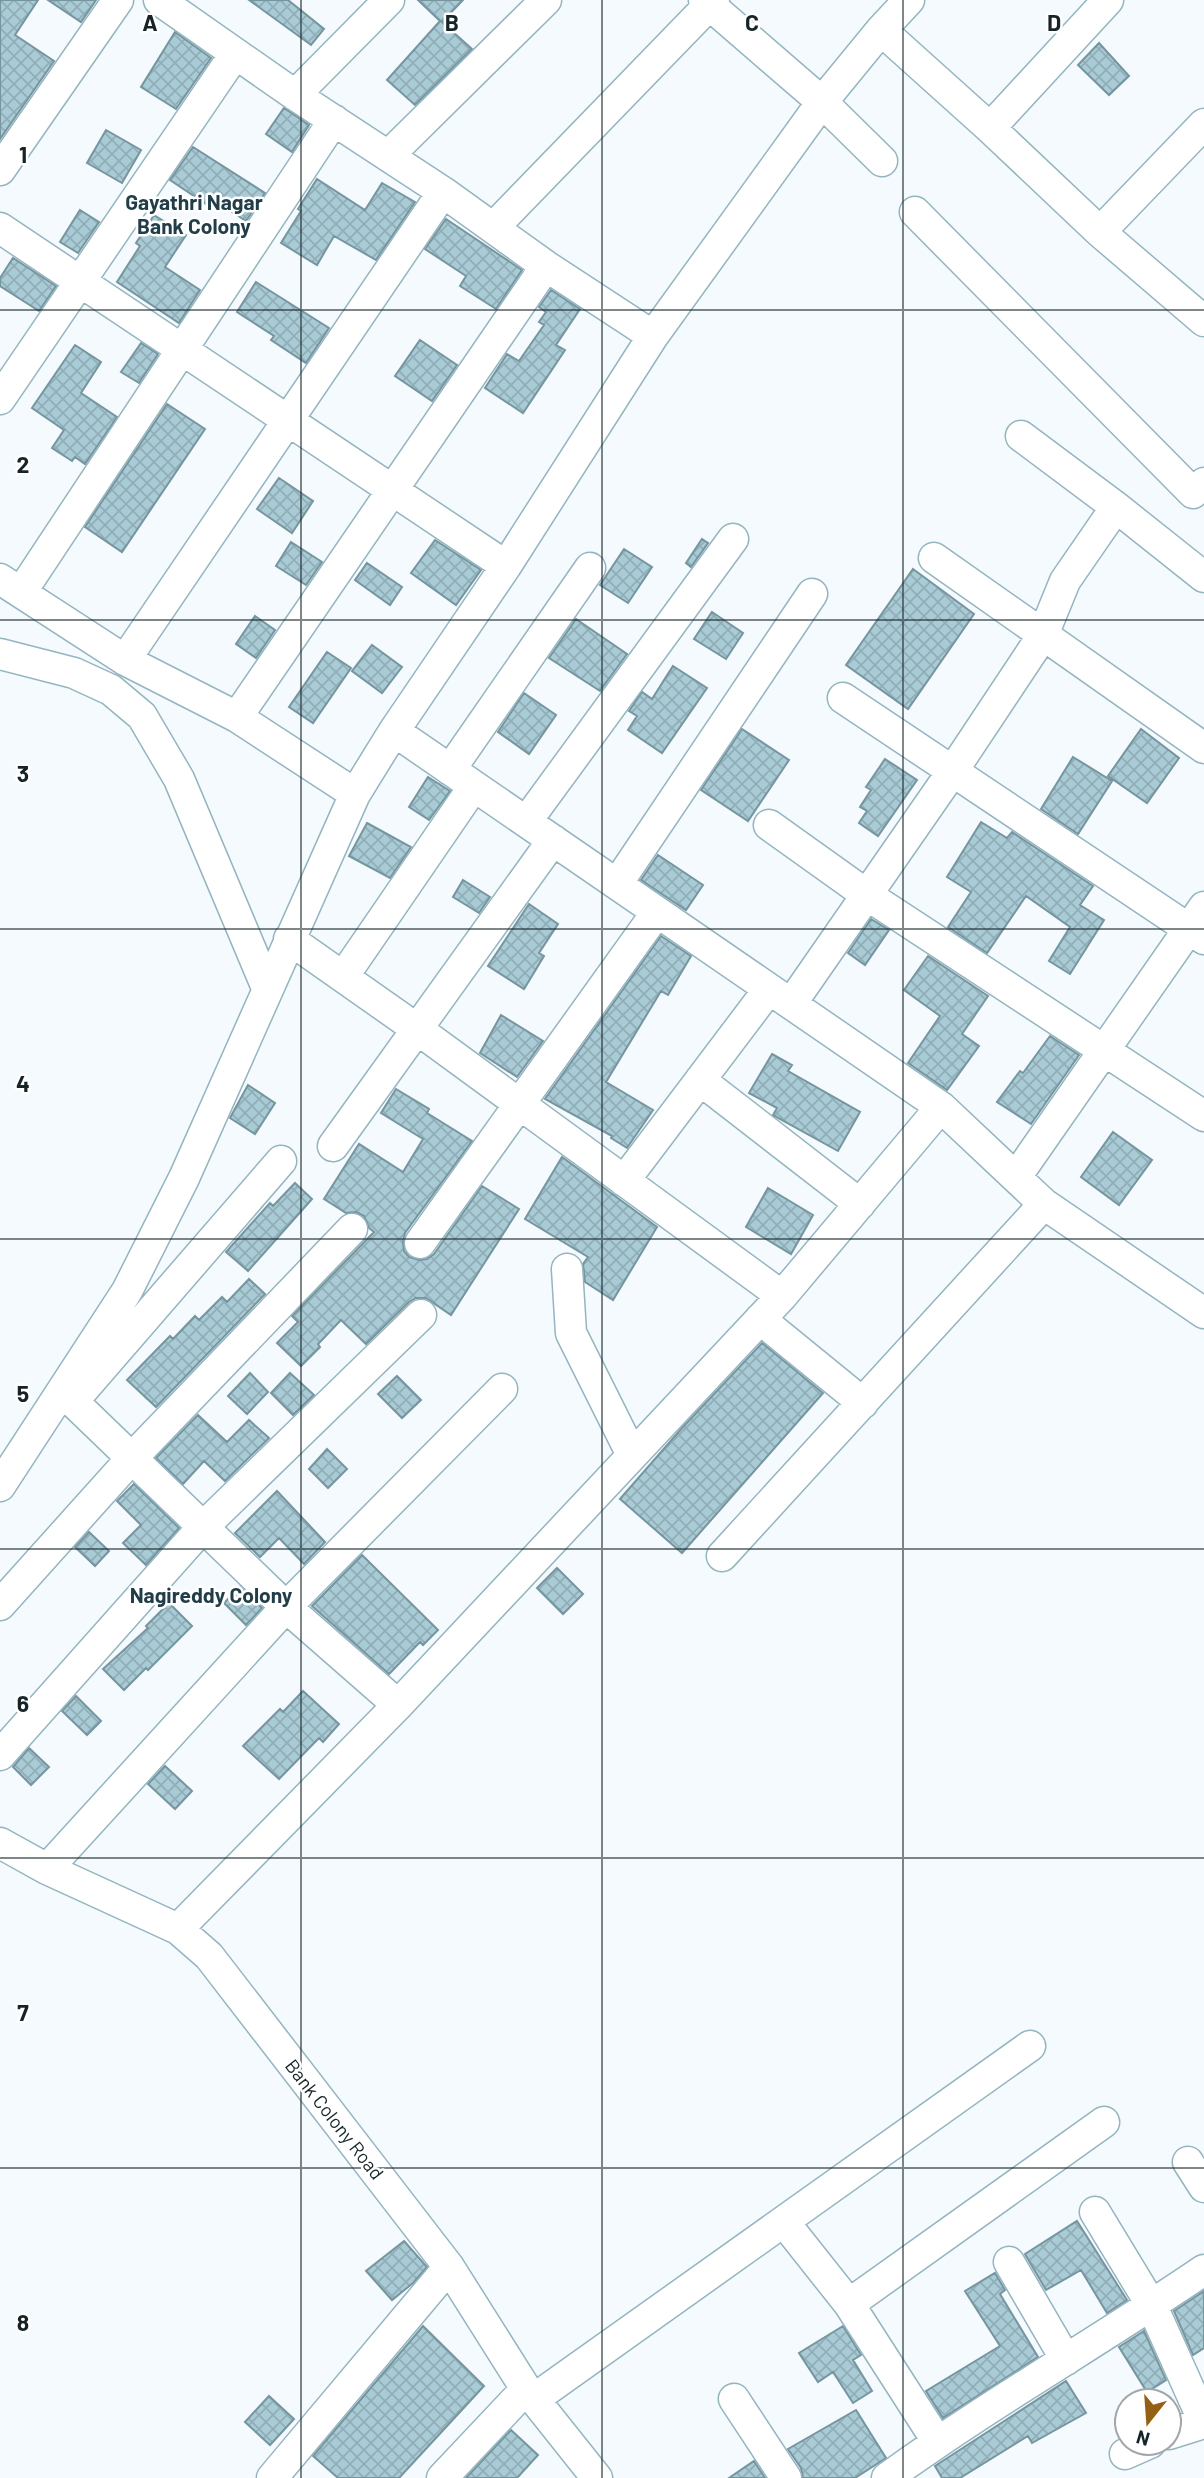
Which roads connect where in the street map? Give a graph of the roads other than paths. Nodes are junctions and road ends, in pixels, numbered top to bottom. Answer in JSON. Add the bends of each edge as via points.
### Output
{"nodes":[{"id":1,"x":118,"y":0,"type":"edge"},
{"id":2,"x":389,"y":0,"type":"edge"},
{"id":3,"x":546,"y":0,"type":"edge"},
{"id":4,"x":909,"y":0,"type":"edge"},
{"id":5,"x":1108,"y":0,"type":"edge"},
{"id":6,"x":709,"y":2,"type":"edge"},
{"id":7,"x":178,"y":5,"type":"edge"},
{"id":8,"x":881,"y":30,"type":"junction"},
{"id":9,"x":236,"y":54,"type":"junction"},
{"id":10,"x":295,"y":95,"type":"junction"},
{"id":11,"x":822,"y":102,"type":"junction"},
{"id":12,"x":334,"y":120,"type":"junction"},
{"id":13,"x":1204,"y":124,"type":"edge"},
{"id":14,"x":990,"y":128,"type":"junction"},
{"id":15,"x":388,"y":156,"type":"junction"},
{"id":16,"x":883,"y":161,"type":"dead end"},
{"id":17,"x":0,"y":170,"type":"edge"},
{"id":18,"x":443,"y":192,"type":"junction"},
{"id":19,"x":915,"y":212,"type":"dead end"},
{"id":20,"x":0,"y":228,"type":"edge"},
{"id":21,"x":494,"y":228,"type":"junction"},
{"id":22,"x":1100,"y":232,"type":"junction"},
{"id":23,"x":546,"y":267,"type":"junction"},
{"id":24,"x":79,"y":281,"type":"junction"},
{"id":25,"x":1204,"y":321,"type":"edge"},
{"id":26,"x":653,"y":336,"type":"junction"},
{"id":27,"x":181,"y":349,"type":"junction"},
{"id":28,"x":0,"y":399,"type":"edge"},
{"id":29,"x":286,"y":419,"type":"junction"},
{"id":30,"x":1021,"y":436,"type":"dead end"},
{"id":31,"x":1204,"y":483,"type":"edge"},
{"id":32,"x":391,"y":490,"type":"junction"},
{"id":33,"x":1116,"y":507,"type":"junction"},
{"id":34,"x":733,"y":539,"type":"dead end"},
{"id":35,"x":934,"y":558,"type":"dead end"},
{"id":36,"x":506,"y":566,"type":"junction"},
{"id":37,"x":590,"y":568,"type":"dead end"},
{"id":38,"x":1204,"y":577,"type":"edge"},
{"id":39,"x":11,"y":585,"type":"edge"},
{"id":40,"x":813,"y":594,"type":"dead end"},
{"id":41,"x":1043,"y":635,"type":"junction"},
{"id":42,"x":0,"y":654,"type":"edge"},
{"id":43,"x":125,"y":660,"type":"junction"},
{"id":44,"x":843,"y":698,"type":"dead end"},
{"id":45,"x":237,"y":717,"type":"junction"},
{"id":46,"x":394,"y":731,"type":"junction"},
{"id":47,"x":1204,"y":748,"type":"edge"},
{"id":48,"x":952,"y":772,"type":"junction"},
{"id":49,"x":462,"y":778,"type":"junction"},
{"id":50,"x":355,"y":794,"type":"junction"},
{"id":51,"x":526,"y":822,"type":"junction"},
{"id":52,"x":769,"y":825,"type":"dead end"},
{"id":53,"x":553,"y":840,"type":"junction"},
{"id":54,"x":617,"y":884,"type":"junction"},
{"id":55,"x":867,"y":895,"type":"junction"},
{"id":56,"x":657,"y":912,"type":"junction"},
{"id":57,"x":1199,"y":925,"type":"edge"},
{"id":58,"x":289,"y":939,"type":"junction"},
{"id":59,"x":343,"y":976,"type":"junction"},
{"id":60,"x":267,"y":988,"type":"junction"},
{"id":61,"x":780,"y":996,"type":"junction"},
{"id":62,"x":417,"y":1029,"type":"junction"},
{"id":63,"x":1105,"y":1050,"type":"junction"},
{"id":64,"x":701,"y":1080,"type":"junction"},
{"id":65,"x":519,"y":1105,"type":"junction"},
{"id":66,"x":941,"y":1107,"type":"junction"},
{"id":67,"x":1204,"y":1116,"type":"edge"},
{"id":68,"x":333,"y":1146,"type":"dead end"},
{"id":69,"x":281,"y":1161,"type":"dead end"},
{"id":70,"x":1016,"y":1177,"type":"junction"},
{"id":71,"x":624,"y":1181,"type":"junction"},
{"id":72,"x":860,"y":1204,"type":"junction"},
{"id":73,"x":1044,"y":1204,"type":"junction"},
{"id":74,"x":352,"y":1229,"type":"dead end"},
{"id":75,"x":419,"y":1243,"type":"dead end"},
{"id":76,"x":567,"y":1269,"type":"dead end"},
{"id":77,"x":782,"y":1296,"type":"junction"},
{"id":78,"x":1204,"y":1312,"type":"edge"},
{"id":79,"x":421,"y":1315,"type":"dead end"},
{"id":80,"x":760,"y":1319,"type":"junction"},
{"id":81,"x":502,"y":1389,"type":"dead end"},
{"id":82,"x":68,"y":1396,"type":"junction"},
{"id":83,"x":863,"y":1403,"type":"junction"},
{"id":84,"x":632,"y":1455,"type":"junction"},
{"id":85,"x":131,"y":1459,"type":"junction"},
{"id":86,"x":0,"y":1486,"type":"edge"},
{"id":87,"x":202,"y":1528,"type":"junction"},
{"id":88,"x":722,"y":1556,"type":"dead end"},
{"id":89,"x":0,"y":1605,"type":"edge"},
{"id":90,"x":286,"y":1607,"type":"junction"},
{"id":91,"x":398,"y":1705,"type":"junction"},
{"id":92,"x":0,"y":1755,"type":"edge"},
{"id":93,"x":0,"y":1843,"type":"edge"},
{"id":94,"x":47,"y":1869,"type":"junction"},
{"id":95,"x":178,"y":1929,"type":"junction"},
{"id":96,"x":1030,"y":2046,"type":"dead end"},
{"id":97,"x":1104,"y":2122,"type":"dead end"},
{"id":98,"x":1188,"y":2162,"type":"dead end"},
{"id":99,"x":1204,"y":2188,"type":"edge"},
{"id":100,"x":1095,"y":2212,"type":"dead end"},
{"id":101,"x":784,"y":2221,"type":"junction"},
{"id":102,"x":1009,"y":2262,"type":"dead end"},
{"id":103,"x":449,"y":2267,"type":"junction"},
{"id":104,"x":1204,"y":2270,"type":"edge"},
{"id":105,"x":849,"y":2304,"type":"junction"},
{"id":106,"x":1152,"y":2305,"type":"junction"},
{"id":107,"x":1066,"y":2360,"type":"junction"},
{"id":108,"x":530,"y":2394,"type":"junction"},
{"id":109,"x":734,"y":2399,"type":"dead end"},
{"id":110,"x":1204,"y":2422,"type":"edge"},
{"id":111,"x":1183,"y":2429,"type":"edge"},
{"id":112,"x":937,"y":2441,"type":"junction"},
{"id":113,"x":272,"y":2478,"type":"edge"},
{"id":114,"x":442,"y":2478,"type":"edge"},
{"id":115,"x":597,"y":2478,"type":"edge"},
{"id":116,"x":786,"y":2478,"type":"edge"},
{"id":117,"x":887,"y":2478,"type":"edge"}],
"edges":[{"from":1,"to":17,"type":"street"},
{"from":2,"to":10,"type":"street"},
{"from":3,"to":15,"type":"street"},
{"from":4,"to":8,"type":"street"},
{"from":5,"to":14,"type":"street"},
{"from":6,"to":11,"type":"street"},
{"from":6,"to":21,"type":"street"},
{"from":7,"to":9,"type":"street"},
{"from":8,"to":11,"type":"street"},
{"from":8,"to":14,"type":"street"},
{"from":9,"to":10,"type":"street"},
{"from":9,"to":24,"type":"street"},
{"from":10,"to":12,"type":"street"},
{"from":11,"to":16,"type":"street"},
{"from":11,"to":26,"type":"street"},
{"from":12,"to":15,"type":"street"},
{"from":12,"to":27,"type":"street"},
{"from":13,"to":22,"type":"street"},
{"from":14,"to":22,"type":"street"},
{"from":15,"to":18,"type":"street"},
{"from":18,"to":21,"type":"street"},
{"from":18,"to":29,"type":"street"},
{"from":19,"to":31,"type":"street","via":[[1193,493]]},
{"from":20,"to":24,"type":"street"},
{"from":21,"to":23,"type":"street"},
{"from":22,"to":25,"type":"street"},
{"from":23,"to":26,"type":"street"},
{"from":23,"to":32,"type":"street"},
{"from":24,"to":27,"type":"street"},
{"from":24,"to":28,"type":"street"},
{"from":26,"to":36,"type":"street"},
{"from":27,"to":29,"type":"street"},
{"from":27,"to":39,"type":"street"},
{"from":29,"to":32,"type":"street"},
{"from":29,"to":43,"type":"street"},
{"from":30,"to":33,"type":"street"},
{"from":32,"to":36,"type":"street"},
{"from":32,"to":45,"type":"street"},
{"from":33,"to":38,"type":"street"},
{"from":33,"to":41,"type":"street","via":[[1065,581]]},
{"from":34,"to":51,"type":"street"},
{"from":35,"to":41,"type":"street"},
{"from":36,"to":46,"type":"street"},
{"from":37,"to":49,"type":"street"},
{"from":39,"to":43,"type":"street"},
{"from":40,"to":54,"type":"street"},
{"from":41,"to":47,"type":"street"},
{"from":41,"to":48,"type":"street"},
{"from":42,"to":60,"type":"street","via":[[74,673],[111,690],[142,716],[179,779]]},
{"from":43,"to":45,"type":"street"},
{"from":44,"to":48,"type":"street"},
{"from":45,"to":50,"type":"street"},
{"from":46,"to":49,"type":"street"},
{"from":46,"to":50,"type":"street"},
{"from":48,"to":55,"type":"street"},
{"from":48,"to":57,"type":"street"},
{"from":49,"to":51,"type":"street"},
{"from":49,"to":59,"type":"street"},
{"from":50,"to":58,"type":"street"},
{"from":51,"to":53,"type":"street"},
{"from":52,"to":55,"type":"street"},
{"from":53,"to":54,"type":"street"},
{"from":53,"to":62,"type":"street"},
{"from":54,"to":56,"type":"street"},
{"from":55,"to":61,"type":"street"},
{"from":55,"to":63,"type":"street"},
{"from":56,"to":61,"type":"street"},
{"from":56,"to":65,"type":"street"},
{"from":57,"to":63,"type":"street"},
{"from":58,"to":59,"type":"street"},
{"from":58,"to":60,"type":"street"},
{"from":59,"to":62,"type":"street"},
{"from":60,"to":82,"type":"street","via":[[184,1178]]},
{"from":61,"to":64,"type":"street"},
{"from":61,"to":66,"type":"street"},
{"from":62,"to":65,"type":"street"},
{"from":62,"to":68,"type":"street"},
{"from":63,"to":67,"type":"street"},
{"from":63,"to":70,"type":"street"},
{"from":64,"to":71,"type":"street"},
{"from":64,"to":72,"type":"street"},
{"from":65,"to":71,"type":"street"},
{"from":65,"to":75,"type":"street"},
{"from":66,"to":70,"type":"street"},
{"from":66,"to":72,"type":"street"},
{"from":69,"to":82,"type":"street"},
{"from":70,"to":73,"type":"street"},
{"from":71,"to":77,"type":"street"},
{"from":72,"to":77,"type":"street"},
{"from":73,"to":78,"type":"street"},
{"from":73,"to":83,"type":"street"},
{"from":74,"to":85,"type":"street"},
{"from":76,"to":84,"type":"street","via":[[570,1334]]},
{"from":77,"to":80,"type":"street"},
{"from":79,"to":87,"type":"street"},
{"from":80,"to":83,"type":"street"},
{"from":80,"to":84,"type":"street"},
{"from":81,"to":90,"type":"street"},
{"from":82,"to":85,"type":"street"},
{"from":82,"to":86,"type":"street"},
{"from":83,"to":88,"type":"street"},
{"from":84,"to":91,"type":"street"},
{"from":85,"to":87,"type":"street"},
{"from":85,"to":89,"type":"street"},
{"from":87,"to":90,"type":"street"},
{"from":87,"to":92,"type":"street"},
{"from":90,"to":91,"type":"street"},
{"from":90,"to":94,"type":"street"},
{"from":91,"to":95,"type":"street"},
{"from":93,"to":94,"type":"street","name":"Bank Colony Road"},
{"from":94,"to":95,"type":"street","name":"Bank Colony Road"},
{"from":95,"to":103,"type":"street","name":"Bank Colony Road","via":[[209,1956]]},
{"from":96,"to":101,"type":"street"},
{"from":97,"to":105,"type":"street"},
{"from":98,"to":99,"type":"street"},
{"from":100,"to":106,"type":"street"},
{"from":101,"to":105,"type":"street"},
{"from":101,"to":108,"type":"street"},
{"from":102,"to":107,"type":"street"},
{"from":103,"to":108,"type":"street","name":"Bank Colony Road"},
{"from":103,"to":113,"type":"street"},
{"from":104,"to":106,"type":"street"},
{"from":105,"to":112,"type":"street"},
{"from":106,"to":107,"type":"street"},
{"from":106,"to":110,"type":"street"},
{"from":107,"to":112,"type":"street"},
{"from":108,"to":114,"type":"street"},
{"from":108,"to":115,"type":"street","name":"Bank Colony Road"},
{"from":109,"to":116,"type":"street"},
{"from":110,"to":111,"type":"street"},
{"from":112,"to":117,"type":"street"}]}
